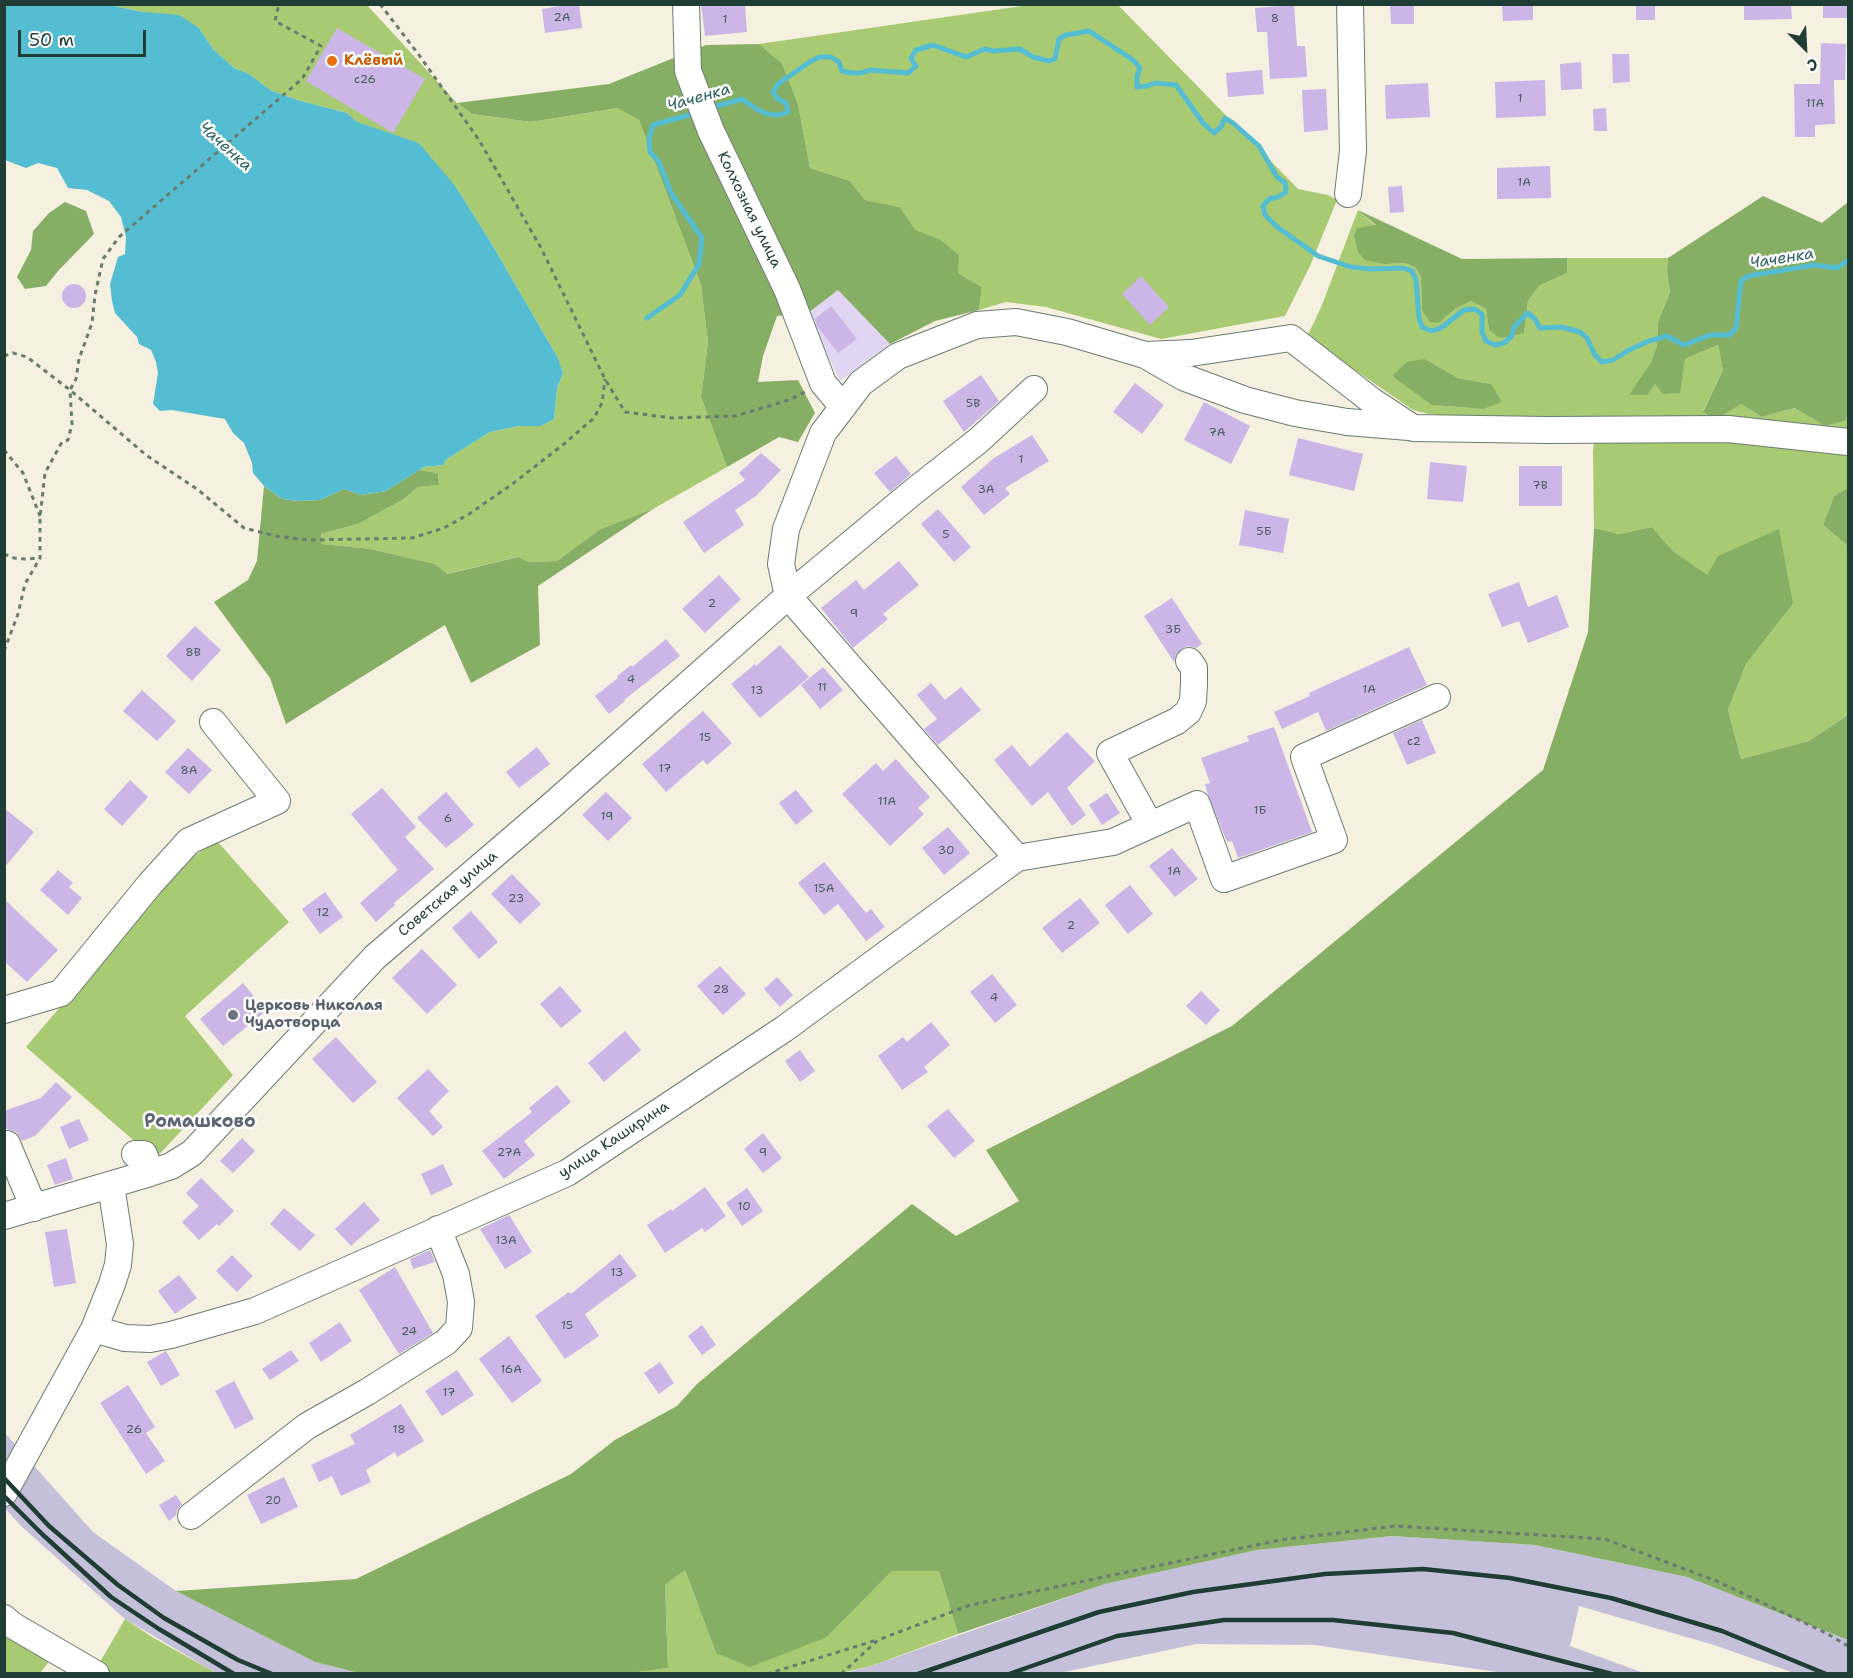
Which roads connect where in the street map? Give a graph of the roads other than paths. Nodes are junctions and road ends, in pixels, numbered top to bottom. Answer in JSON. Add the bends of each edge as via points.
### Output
{"nodes":[{"id":1,"x":686,"y":4,"type":"edge"},
{"id":2,"x":1350,"y":4,"type":"edge"},
{"id":3,"x":1348,"y":194,"type":"dead end"},
{"id":4,"x":1145,"y":355,"type":"junction"},
{"id":5,"x":1034,"y":389,"type":"dead end"},
{"id":6,"x":843,"y":406,"type":"junction"},
{"id":7,"x":1413,"y":428,"type":"junction"},
{"id":8,"x":1848,"y":442,"type":"edge"},
{"id":9,"x":788,"y":596,"type":"junction"},
{"id":10,"x":1189,"y":661,"type":"dead end"},
{"id":11,"x":1437,"y":697,"type":"dead end"},
{"id":12,"x":213,"y":722,"type":"dead end"},
{"id":13,"x":1150,"y":825,"type":"junction"},
{"id":14,"x":1017,"y":858,"type":"junction"},
{"id":15,"x":4,"y":1010,"type":"edge"},
{"id":16,"x":7,"y":1144,"type":"dead end"},
{"id":17,"x":111,"y":1185,"type":"junction"},
{"id":18,"x":34,"y":1208,"type":"junction"},
{"id":19,"x":4,"y":1216,"type":"edge"},
{"id":20,"x":438,"y":1230,"type":"junction"},
{"id":21,"x":94,"y":1329,"type":"junction"},
{"id":22,"x":4,"y":1493,"type":"edge"},
{"id":23,"x":191,"y":1516,"type":"dead end"},
{"id":24,"x":4,"y":1618,"type":"edge"},
{"id":25,"x":96,"y":1674,"type":"edge"}],
"edges":[{"from":1,"to":6,"type":"street","name":"Колхозная улица","via":[[688,71],[711,131],[787,289],[823,383]]},
{"from":2,"to":3,"type":"street","via":[[1353,151]]},
{"from":4,"to":6,"type":"street","via":[[1016,322],[976,325],[898,356],[861,384]]},
{"from":4,"to":7,"type":"street","via":[[1183,377],[1245,400],[1347,422]]},
{"from":4,"to":7,"type":"street","via":[[1191,353],[1291,338]]},
{"from":5,"to":9,"type":"street","name":"Советская улица","via":[[979,440]]},
{"from":6,"to":9,"type":"street","via":[[823,433],[786,529],[781,564]]},
{"from":7,"to":8,"type":"street","via":[[1728,429]]},
{"from":9,"to":14,"type":"street"},
{"from":9,"to":17,"type":"street","name":"Советская улица","via":[[375,957],[192,1153],[171,1166],[143,1163]]},
{"from":10,"to":13,"type":"street","via":[[1194,668],[1194,684],[1188,712],[1177,722],[1110,753]]},
{"from":11,"to":13,"type":"street","via":[[1304,757],[1334,840],[1224,879],[1197,804]]},
{"from":12,"to":15,"type":"street","via":[[276,801],[189,841],[61,993]]},
{"from":13,"to":14,"type":"street","via":[[1113,842]]},
{"from":14,"to":20,"type":"street","name":"улица Каширина","via":[[784,1029],[567,1173]]},
{"from":16,"to":18,"type":"street"},
{"from":17,"to":18,"type":"street","name":"Советская улица"},
{"from":17,"to":21,"type":"street","via":[[120,1244],[118,1265]]},
{"from":18,"to":19,"type":"street","name":"Советская улица"},
{"from":20,"to":21,"type":"street","name":"улица Каширина","via":[[255,1311],[150,1339],[125,1338]]},
{"from":20,"to":23,"type":"street","via":[[456,1274],[461,1302],[459,1328],[446,1342],[307,1426]]},
{"from":21,"to":22,"type":"street"},
{"from":24,"to":25,"type":"street"}]}
